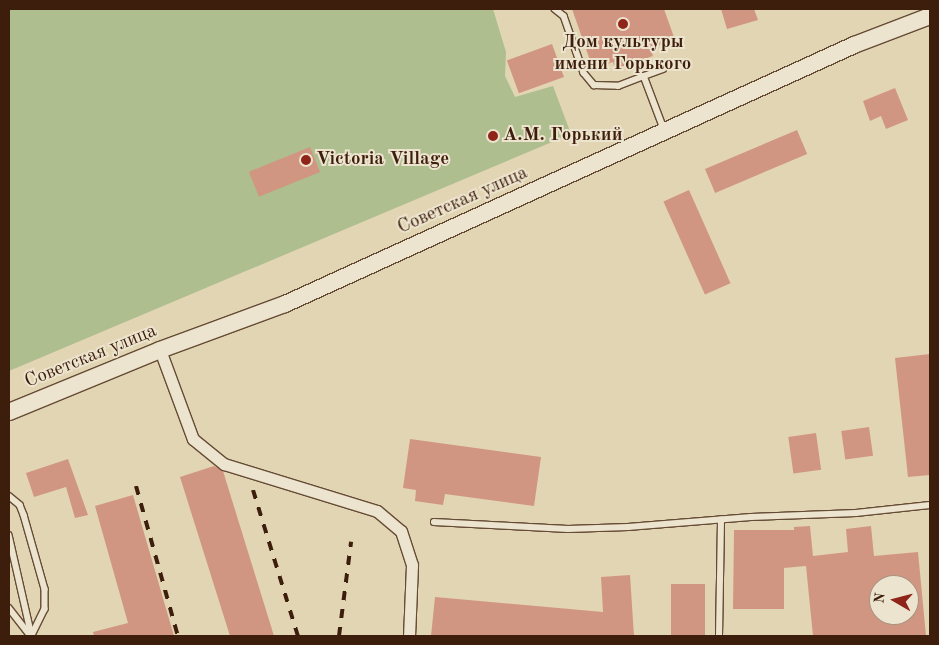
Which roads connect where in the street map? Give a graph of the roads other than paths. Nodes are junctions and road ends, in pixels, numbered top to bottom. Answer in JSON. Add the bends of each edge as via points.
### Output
{"nodes":[{"id":1,"x":555,"y":9,"type":"edge"},
{"id":2,"x":922,"y":17,"type":"edge"},
{"id":3,"x":663,"y":70,"type":"dead end"},
{"id":4,"x":644,"y":76,"type":"junction"},
{"id":5,"x":665,"y":131,"type":"junction"},
{"id":6,"x":160,"y":350,"type":"junction"},
{"id":7,"x":9,"y":412,"type":"edge"},
{"id":8,"x":9,"y":496,"type":"edge"},
{"id":9,"x":930,"y":505,"type":"edge"},
{"id":10,"x":721,"y":520,"type":"junction"},
{"id":11,"x":434,"y":522,"type":"dead end"},
{"id":12,"x":9,"y":535,"type":"edge"},
{"id":13,"x":9,"y":608,"type":"edge"},
{"id":14,"x":32,"y":636,"type":"edge"},
{"id":15,"x":409,"y":636,"type":"edge"},
{"id":16,"x":720,"y":636,"type":"edge"}],
"edges":[{"from":1,"to":4,"type":"lane","via":[[564,16],[584,73],[594,85],[618,86]]},
{"from":2,"to":5,"type":"main road","name":"Советская улица"},
{"from":3,"to":4,"type":"lane"},
{"from":4,"to":5,"type":"lane"},
{"from":5,"to":6,"type":"main road","name":"Советская улица","via":[[285,304]]},
{"from":6,"to":7,"type":"main road","name":"Советская улица"},
{"from":6,"to":15,"type":"street","via":[[193,439],[224,464],[377,511],[401,531],[412,565]]},
{"from":8,"to":14,"type":"lane","via":[[20,505],[24,515],[45,590],[45,609]]},
{"from":9,"to":10,"type":"lane","via":[[856,513]]},
{"from":10,"to":11,"type":"lane","via":[[568,528]]},
{"from":10,"to":16,"type":"lane"},
{"from":12,"to":14,"type":"lane"},
{"from":13,"to":14,"type":"lane"}]}
